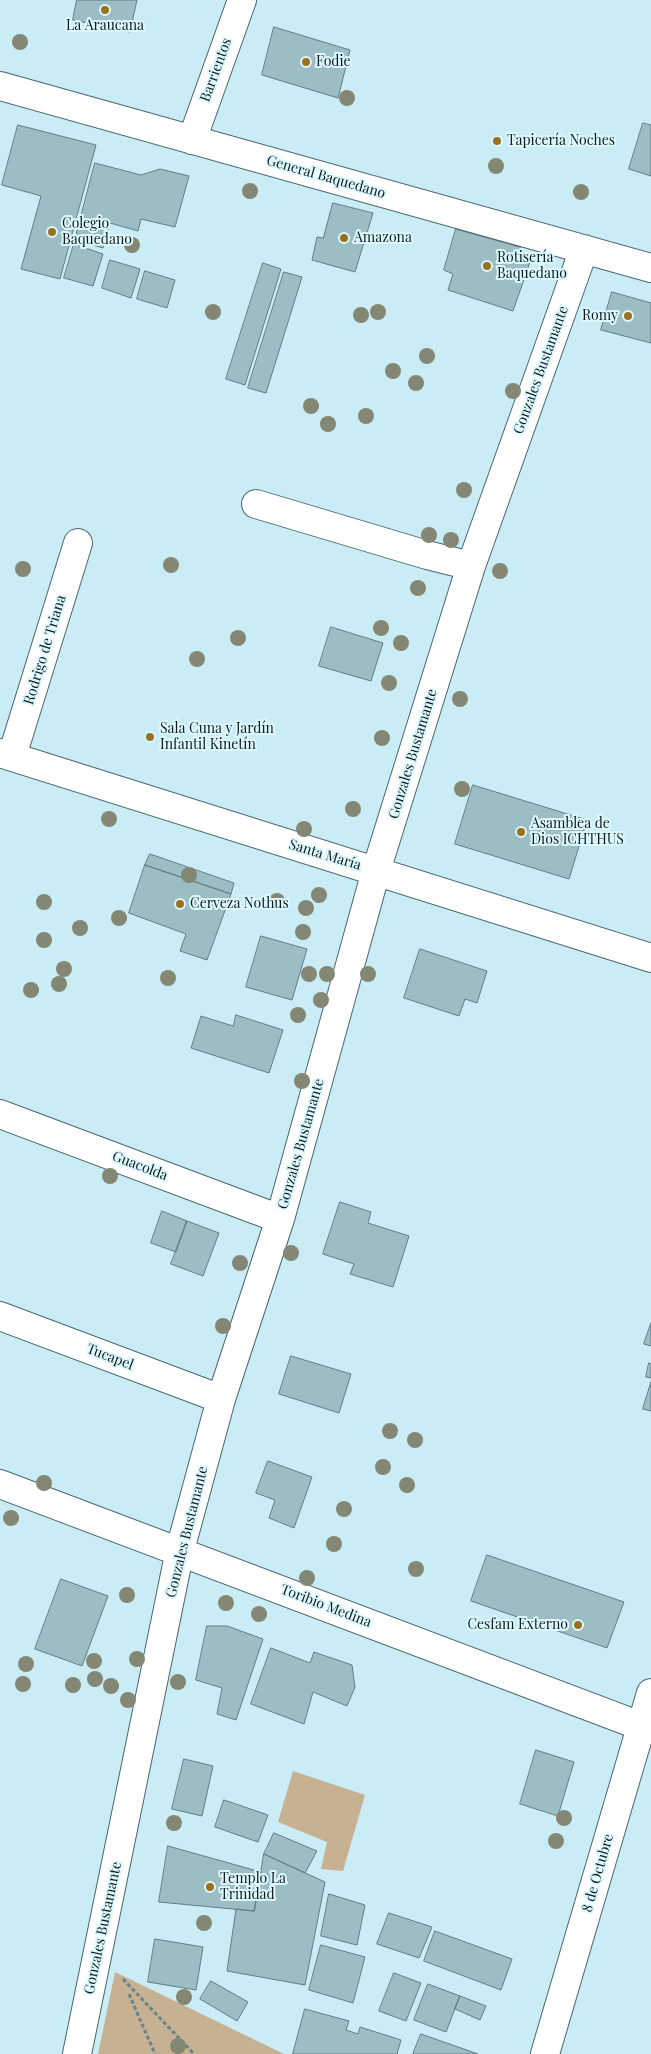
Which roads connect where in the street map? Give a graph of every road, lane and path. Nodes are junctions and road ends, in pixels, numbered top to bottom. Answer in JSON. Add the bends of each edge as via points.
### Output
{"nodes":[{"id":1,"x":242,"y":0,"type":"edge"},
{"id":2,"x":0,"y":86,"type":"edge"},
{"id":3,"x":192,"y":140,"type":"junction"},
{"id":4,"x":584,"y":249,"type":"junction"},
{"id":5,"x":651,"y":268,"type":"edge"},
{"id":6,"x":256,"y":504,"type":"dead end"},
{"id":7,"x":78,"y":543,"type":"dead end"},
{"id":8,"x":471,"y":566,"type":"junction"},
{"id":9,"x":6,"y":755,"type":"edge"},
{"id":10,"x":376,"y":871,"type":"junction"},
{"id":11,"x":651,"y":958,"type":"edge"},
{"id":12,"x":0,"y":1114,"type":"edge"},
{"id":13,"x":280,"y":1218,"type":"junction"},
{"id":14,"x":0,"y":1316,"type":"edge"},
{"id":15,"x":221,"y":1399,"type":"junction"},
{"id":16,"x":0,"y":1484,"type":"edge"},
{"id":17,"x":180,"y":1550,"type":"junction"},
{"id":18,"x":651,"y":1693,"type":"edge"},
{"id":19,"x":646,"y":1728,"type":"edge"},
{"id":20,"x":98,"y":1950,"type":"junction"},
{"id":21,"x":129,"y":1994,"type":"dead end"},
{"id":22,"x":77,"y":2054,"type":"edge"},
{"id":23,"x":155,"y":2054,"type":"edge"},
{"id":24,"x":194,"y":2054,"type":"edge"},
{"id":25,"x":545,"y":2054,"type":"edge"}],
"edges":[{"from":1,"to":3,"type":"street","name":"Barrientos"},
{"from":2,"to":3,"type":"street","name":"General Baquedano"},
{"from":3,"to":4,"type":"street","name":"General Baquedano"},
{"from":4,"to":5,"type":"street","name":"General Baquedano"},
{"from":4,"to":8,"type":"street","name":"Gonzales Bustamante"},
{"from":6,"to":8,"type":"street"},
{"from":7,"to":9,"type":"street","name":"Rodrigo de Triana"},
{"from":8,"to":10,"type":"street","name":"Gonzales Bustamante"},
{"from":9,"to":10,"type":"street","name":"Santa María"},
{"from":10,"to":11,"type":"street","name":"Santa María"},
{"from":10,"to":13,"type":"street","name":"Gonzales Bustamante"},
{"from":12,"to":13,"type":"street","name":"Guacolda"},
{"from":13,"to":15,"type":"street","name":"Gonzales Bustamante"},
{"from":14,"to":15,"type":"street","name":"Tucapel"},
{"from":15,"to":17,"type":"street","name":"Gonzales Bustamante"},
{"from":16,"to":17,"type":"street","name":"Toribio Medina"},
{"from":17,"to":19,"type":"street","name":"Toribio Medina"},
{"from":17,"to":20,"type":"street","name":"Gonzales Bustamante"},
{"from":18,"to":19,"type":"street","name":"8 de Octubre"},
{"from":19,"to":25,"type":"street","name":"8 de Octubre"},
{"from":20,"to":22,"type":"street","name":"Gonzales Bustamante"},
{"from":20,"to":24,"type":"path"},
{"from":21,"to":23,"type":"path"}]}
